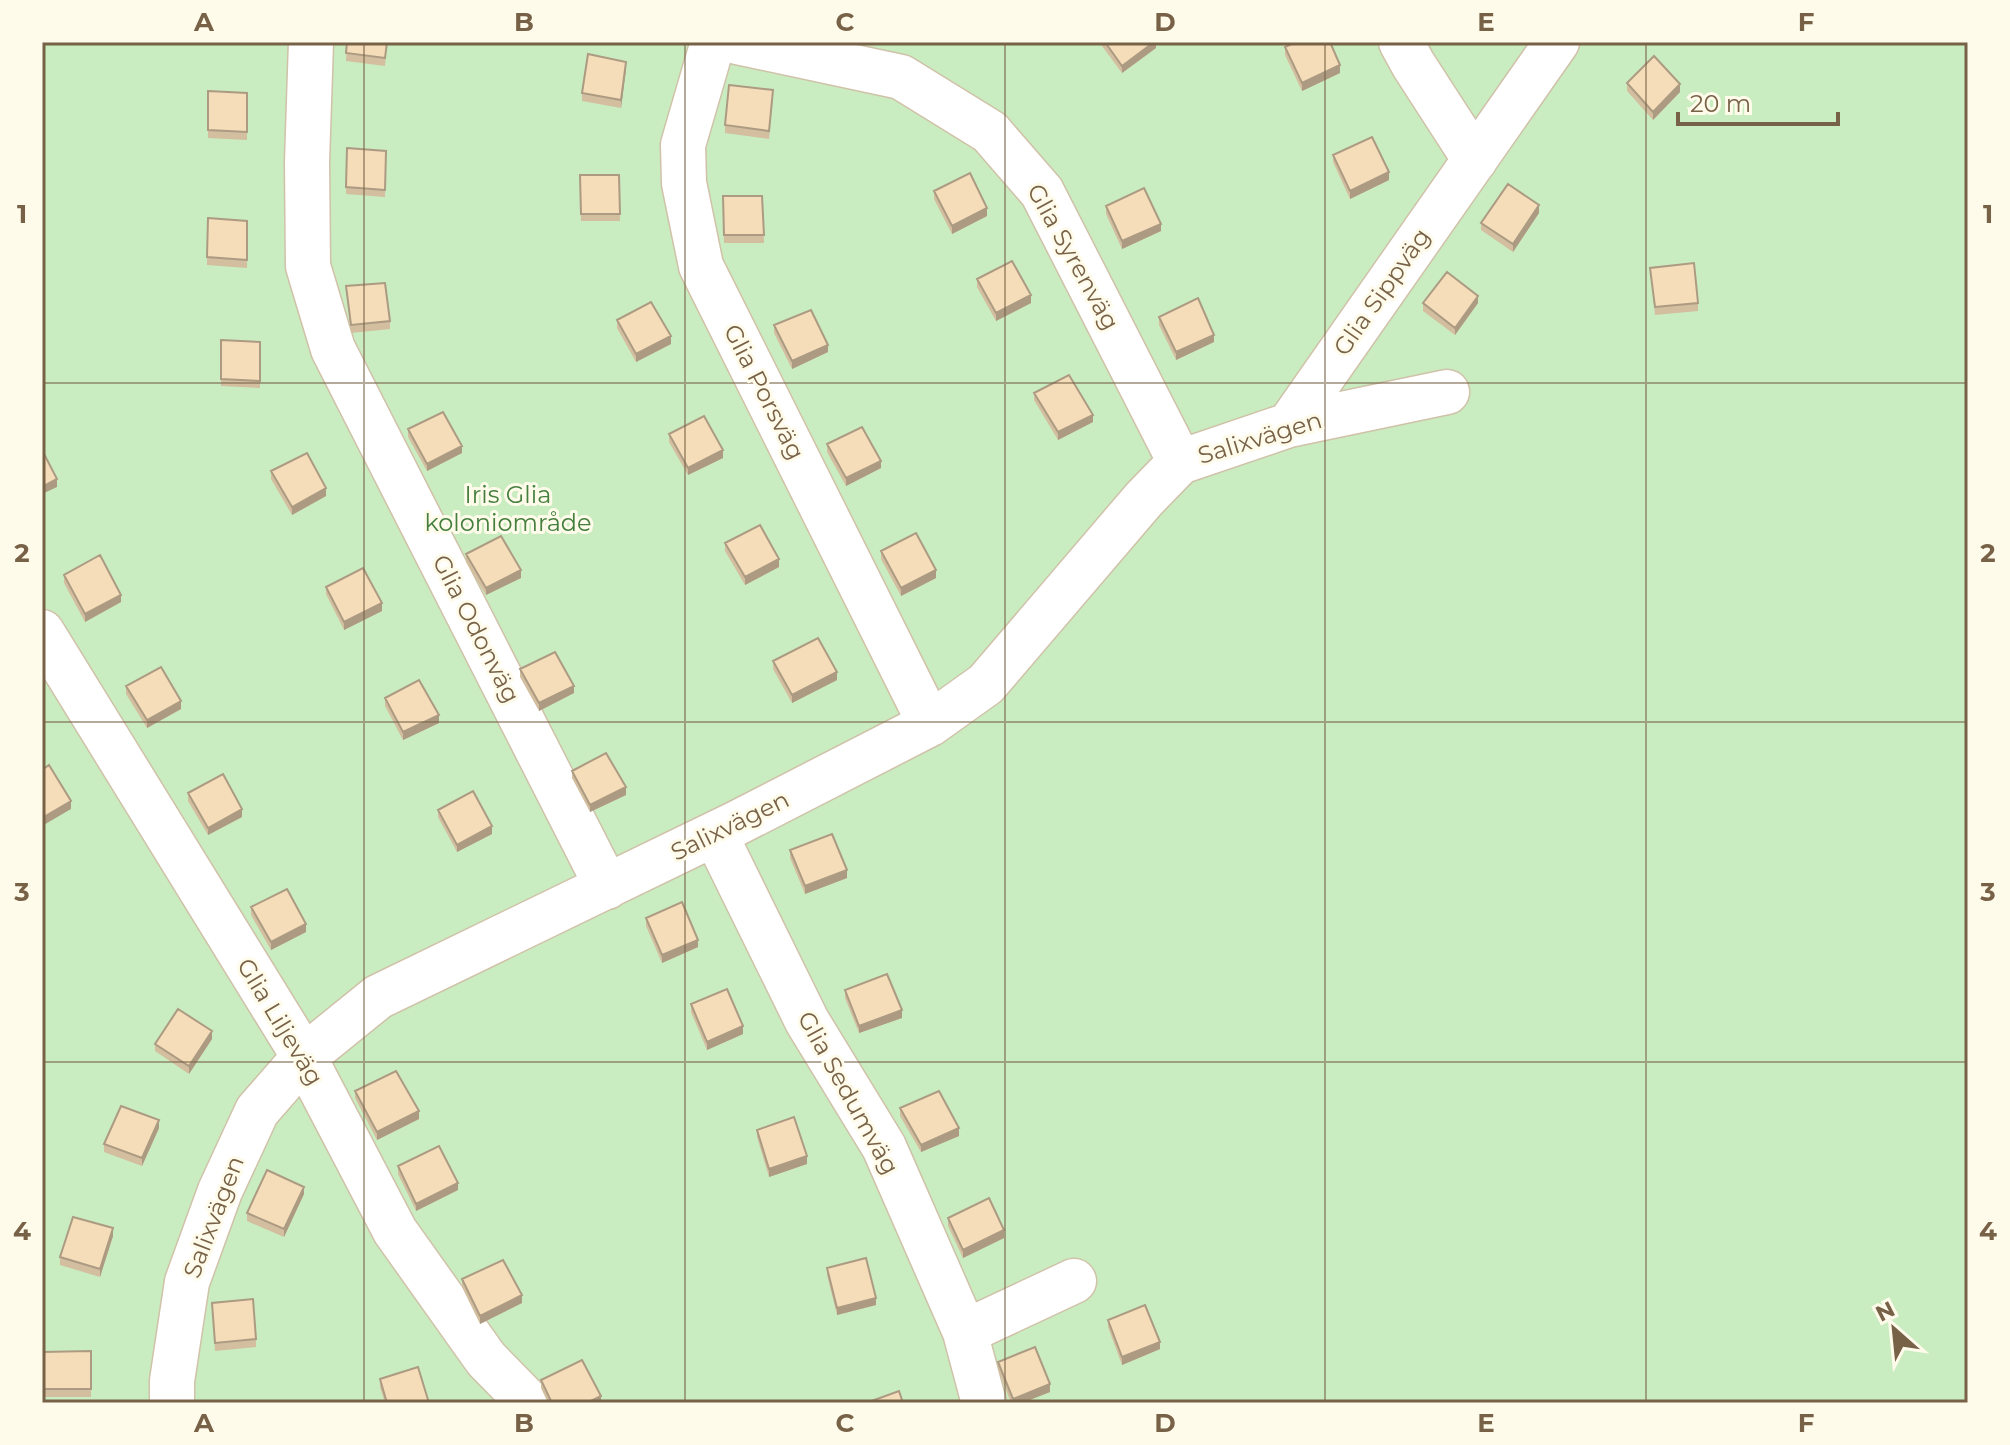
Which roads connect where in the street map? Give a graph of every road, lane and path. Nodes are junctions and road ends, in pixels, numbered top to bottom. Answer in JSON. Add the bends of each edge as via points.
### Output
{"nodes":[{"id":1,"x":311,"y":42,"type":"edge"},
{"id":2,"x":713,"y":42,"type":"edge"},
{"id":3,"x":737,"y":42,"type":"edge"},
{"id":4,"x":1401,"y":42,"type":"edge"},
{"id":5,"x":1557,"y":42,"type":"edge"},
{"id":6,"x":1475,"y":160,"type":"junction"},
{"id":7,"x":1447,"y":392,"type":"dead end"},
{"id":8,"x":1289,"y":425,"type":"junction"},
{"id":9,"x":1180,"y":462,"type":"junction"},
{"id":10,"x":42,"y":632,"type":"edge"},
{"id":11,"x":930,"y":724,"type":"junction"},
{"id":12,"x":715,"y":834,"type":"junction"},
{"id":13,"x":607,"y":887,"type":"junction"},
{"id":14,"x":304,"y":1057,"type":"junction"},
{"id":15,"x":1074,"y":1281,"type":"dead end"},
{"id":16,"x":965,"y":1332,"type":"junction"},
{"id":17,"x":172,"y":1403,"type":"edge"},
{"id":18,"x":529,"y":1403,"type":"edge"},
{"id":19,"x":984,"y":1403,"type":"edge"}],
"edges":[{"from":1,"to":13,"type":"street","name":"Glia Odonväg","via":[[308,266],[333,349]]},
{"from":2,"to":11,"type":"street","name":"Glia Porsväg","via":[[683,145],[684,183],[701,266]]},
{"from":3,"to":9,"type":"street","name":"Glia Syrenväg","via":[[901,77],[990,132],[1042,192]]},
{"from":4,"to":6,"type":"street"},
{"from":5,"to":6,"type":"street","name":"Glia Sippväg"},
{"from":6,"to":8,"type":"street","name":"Glia Sippväg"},
{"from":7,"to":8,"type":"street","name":"Salixvägen"},
{"from":8,"to":9,"type":"street","name":"Salixvägen"},
{"from":9,"to":11,"type":"street","name":"Salixvägen","via":[[986,684]]},
{"from":10,"to":14,"type":"street","name":"Glia Liljeväg"},
{"from":11,"to":12,"type":"street","name":"Salixvägen"},
{"from":12,"to":13,"type":"street","name":"Salixvägen"},
{"from":12,"to":16,"type":"street","name":"Glia Sedumväg","via":[[807,1021],[884,1147]]},
{"from":13,"to":14,"type":"street","name":"Salixvägen","via":[[378,997]]},
{"from":14,"to":17,"type":"street","name":"Salixvägen","via":[[257,1111],[220,1191],[187,1282]]},
{"from":14,"to":18,"type":"street","name":"Glia Liljeväg","via":[[395,1231],[486,1359]]},
{"from":15,"to":16,"type":"street"},
{"from":16,"to":19,"type":"street","name":"Glia Sedumväg"}]}
